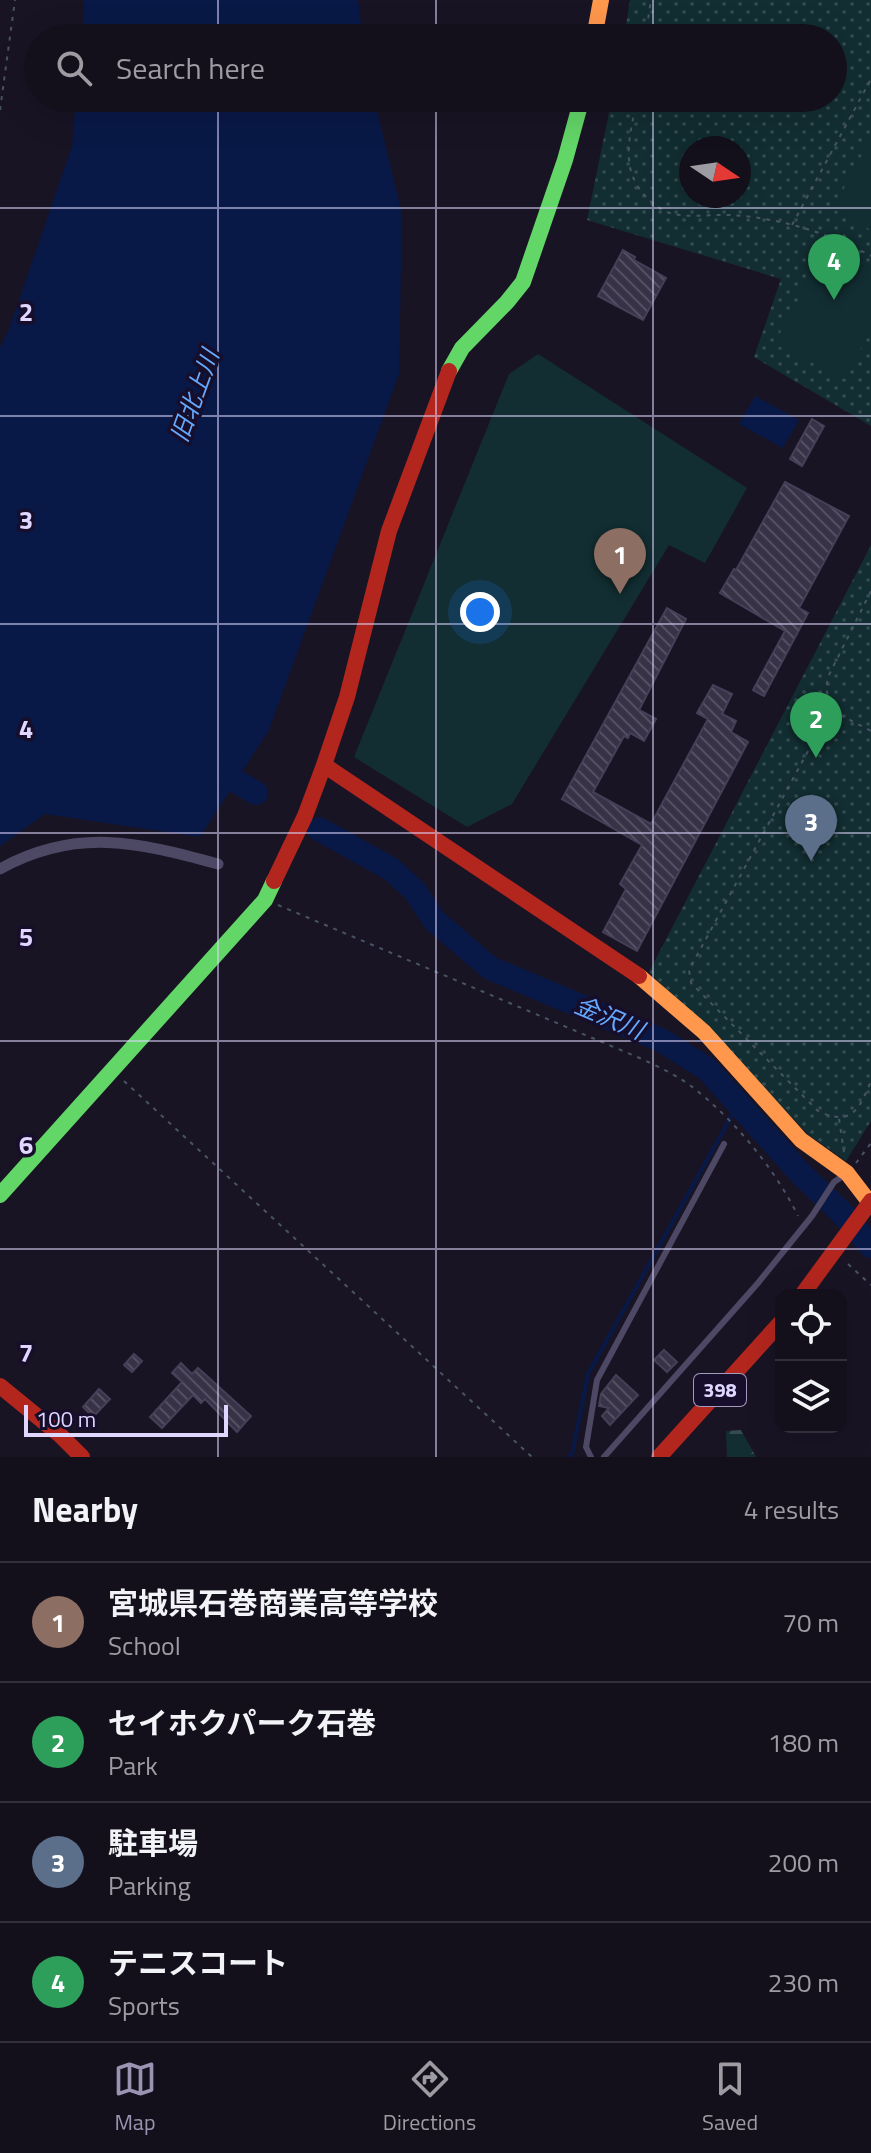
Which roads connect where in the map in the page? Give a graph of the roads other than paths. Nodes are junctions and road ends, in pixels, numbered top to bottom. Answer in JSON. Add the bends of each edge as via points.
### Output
{"nodes":[{"id":1,"x":601,"y":0,"type":"edge"},
{"id":2,"x":597,"y":24,"type":"edge"},
{"id":3,"x":578,"y":112,"type":"edge"},
{"id":4,"x":324,"y":765,"type":"junction"},
{"id":5,"x":218,"y":864,"type":"dead end"},
{"id":6,"x":0,"y":869,"type":"edge"},
{"id":7,"x":724,"y":1144,"type":"dead end"},
{"id":8,"x":841,"y":1178,"type":"junction"},
{"id":9,"x":0,"y":1195,"type":"edge"},
{"id":10,"x":868,"y":1205,"type":"edge"},
{"id":11,"x":807,"y":1289,"type":"edge"},
{"id":12,"x":775,"y":1329,"type":"edge"},
{"id":13,"x":0,"y":1386,"type":"edge"},
{"id":14,"x":82,"y":1457,"type":"edge"},
{"id":15,"x":591,"y":1457,"type":"edge"},
{"id":16,"x":604,"y":1457,"type":"edge"},
{"id":17,"x":659,"y":1457,"type":"edge"}],
"edges":[{"from":1,"to":2,"type":"main road"},
{"from":3,"to":4,"type":"main road","via":[[523,282],[454,359],[389,531]]},
{"from":4,"to":8,"type":"main road","via":[[643,979],[704,1032]]},
{"from":4,"to":9,"type":"main road","via":[[267,896]]},
{"from":5,"to":6,"type":"street","via":[[158,848],[95,841],[53,847]]},
{"from":7,"to":15,"type":"lane","via":[[597,1380],[586,1447]]},
{"from":8,"to":10,"type":"main road"},
{"from":8,"to":16,"type":"lane","via":[[758,1283]]},
{"from":10,"to":11,"type":"main road"},
{"from":12,"to":17,"type":"main road","number":"398"},
{"from":13,"to":14,"type":"main road"}]}
